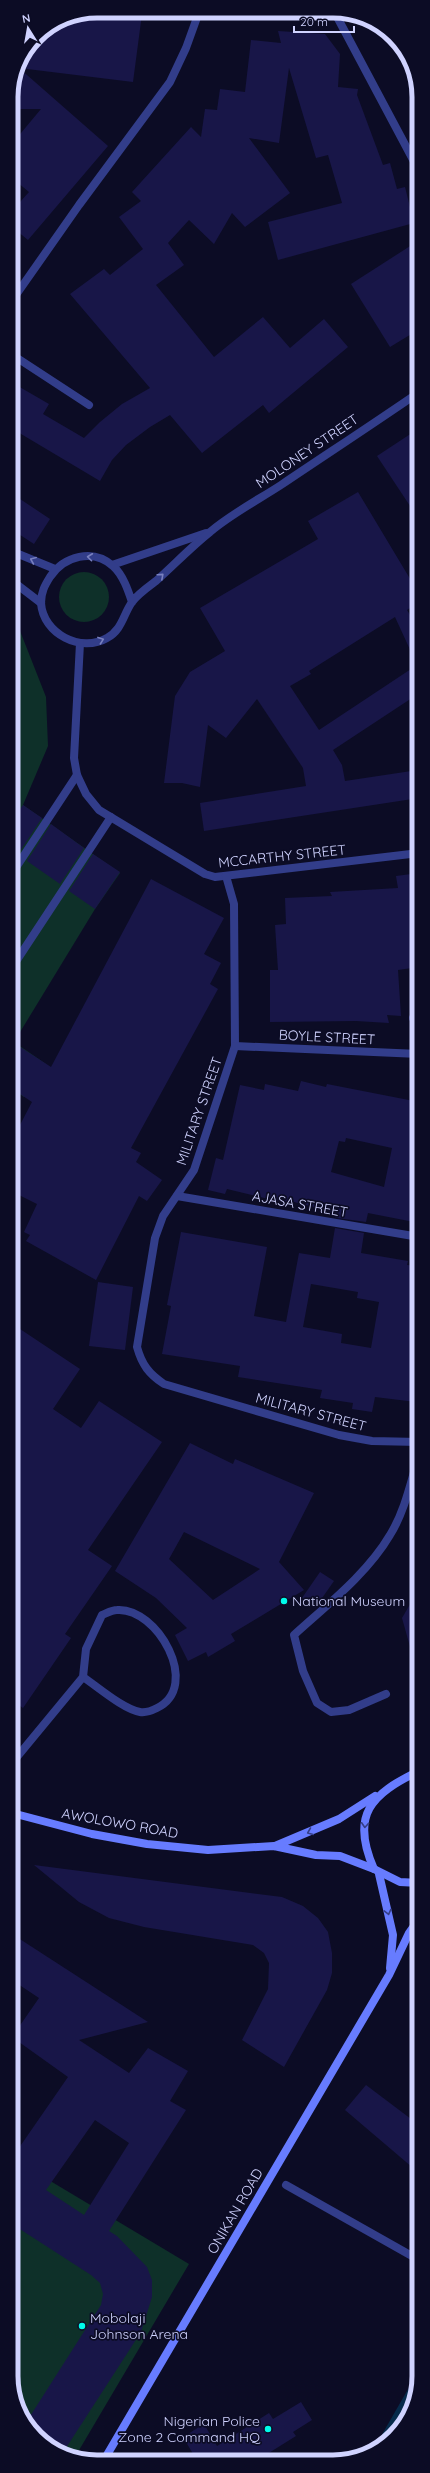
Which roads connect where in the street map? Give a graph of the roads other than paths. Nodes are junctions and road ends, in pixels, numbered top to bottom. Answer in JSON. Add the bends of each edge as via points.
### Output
{"nodes":[{"id":1,"x":197,"y":18,"type":"edge"},
{"id":2,"x":338,"y":18,"type":"edge"},
{"id":3,"x":412,"y":158,"type":"edge"},
{"id":4,"x":18,"y":292,"type":"edge"},
{"id":5,"x":18,"y":359,"type":"edge"},
{"id":6,"x":412,"y":397,"type":"edge"},
{"id":7,"x":89,"y":405,"type":"dead end"},
{"id":8,"x":211,"y":531,"type":"junction"},
{"id":9,"x":18,"y":554,"type":"edge"},
{"id":10,"x":112,"y":565,"type":"junction"},
{"id":11,"x":55,"y":569,"type":"junction"},
{"id":12,"x":18,"y":585,"type":"edge"},
{"id":13,"x":132,"y":602,"type":"junction"},
{"id":14,"x":41,"y":603,"type":"junction"},
{"id":15,"x":80,"y":643,"type":"junction"},
{"id":16,"x":77,"y":775,"type":"junction"},
{"id":17,"x":111,"y":817,"type":"junction"},
{"id":18,"x":412,"y":854,"type":"edge"},
{"id":19,"x":18,"y":864,"type":"edge"},
{"id":20,"x":226,"y":876,"type":"junction"},
{"id":21,"x":18,"y":958,"type":"edge"},
{"id":22,"x":235,"y":1046,"type":"junction"},
{"id":23,"x":412,"y":1054,"type":"edge"},
{"id":24,"x":177,"y":1196,"type":"junction"},
{"id":25,"x":412,"y":1236,"type":"edge"},
{"id":26,"x":412,"y":1442,"type":"edge"},
{"id":27,"x":412,"y":1477,"type":"edge"},
{"id":28,"x":83,"y":1677,"type":"junction"},
{"id":29,"x":386,"y":1694,"type":"dead end"},
{"id":30,"x":18,"y":1756,"type":"edge"},
{"id":31,"x":412,"y":1775,"type":"edge"},
{"id":32,"x":380,"y":1793,"type":"junction"},
{"id":33,"x":18,"y":1815,"type":"edge"},
{"id":34,"x":274,"y":1846,"type":"junction"},
{"id":35,"x":376,"y":1872,"type":"junction"},
{"id":36,"x":412,"y":1883,"type":"edge"},
{"id":37,"x":412,"y":1929,"type":"edge"},
{"id":38,"x":389,"y":1974,"type":"junction"},
{"id":39,"x":286,"y":2185,"type":"dead end"},
{"id":40,"x":412,"y":2256,"type":"edge"},
{"id":41,"x":107,"y":2455,"type":"edge"}],
"edges":[{"from":1,"to":4,"type":"street","via":[[170,82]]},
{"from":2,"to":3,"type":"street"},
{"from":5,"to":7,"type":"street"},
{"from":6,"to":8,"type":"street","name":"MOLONEY STREET"},
{"from":8,"to":10,"type":"street","name":"MOLONEY STREET"},
{"from":13,"to":8,"type":"street","name":"MOLONEY STREET","one_way":true},
{"from":11,"to":9,"type":"street","one_way":true},
{"from":10,"to":11,"type":"street","one_way":true,"via":[[86,556],[72,558]]},
{"from":10,"to":13,"type":"street","via":[[128,588]]},
{"from":11,"to":14,"type":"street","via":[[43,588]]},
{"from":12,"to":14,"type":"street"},
{"from":15,"to":13,"type":"street","one_way":true,"via":[[94,643],[108,638],[118,629]]},
{"from":14,"to":15,"type":"street","via":[[45,618],[53,630],[65,639]]},
{"from":15,"to":16,"type":"street","name":"MCCARTHY STREET","via":[[73,743]]},
{"from":16,"to":17,"type":"street","name":"MCCARTHY STREET","via":[[86,794],[99,810]]},
{"from":16,"to":19,"type":"street"},
{"from":17,"to":20,"type":"street","name":"MCCARTHY STREET","via":[[205,874],[215,877]]},
{"from":17,"to":21,"type":"street"},
{"from":18,"to":20,"type":"street","name":"MCCARTHY STREET"},
{"from":20,"to":22,"type":"street","name":"MILITARY STREET","via":[[234,904]]},
{"from":22,"to":23,"type":"street","name":"BOYLE STREET"},
{"from":22,"to":24,"type":"street","name":"MILITARY STREET","via":[[194,1170]]},
{"from":24,"to":25,"type":"street","name":"AJASA STREET"},
{"from":24,"to":26,"type":"street","name":"MILITARY STREET","via":[[163,1216],[155,1238],[137,1347],[141,1361],[149,1374],[164,1384],[339,1436],[372,1441]]},
{"from":27,"to":29,"type":"street","via":[[401,1512],[390,1535],[348,1585],[294,1635],[303,1671],[317,1703],[331,1712],[349,1710]]},
{"from":28,"to":28,"type":"street","via":[[86,1649],[95,1627],[102,1615],[116,1610],[136,1613],[160,1634],[171,1651],[175,1682],[173,1695],[165,1704],[153,1710],[140,1712],[124,1705]]},
{"from":28,"to":30,"type":"street"},
{"from":31,"to":32,"type":"main road"},
{"from":32,"to":34,"type":"main road","one_way":true,"via":[[339,1819]]},
{"from":32,"to":35,"type":"main road","one_way":true,"via":[[366,1814],[364,1826],[367,1850]]},
{"from":33,"to":34,"type":"main road","name":"AWOLOWO ROAD","via":[[92,1834],[147,1844],[208,1850]]},
{"from":34,"to":35,"type":"main road","via":[[316,1855],[340,1856]]},
{"from":35,"to":36,"type":"main road","via":[[400,1882]]},
{"from":35,"to":38,"type":"main road","one_way":true,"via":[[392,1935]]},
{"from":37,"to":38,"type":"main road","name":"ONIKAN ROAD"},
{"from":38,"to":41,"type":"main road","name":"ONIKAN ROAD"},
{"from":39,"to":40,"type":"street"}]}
